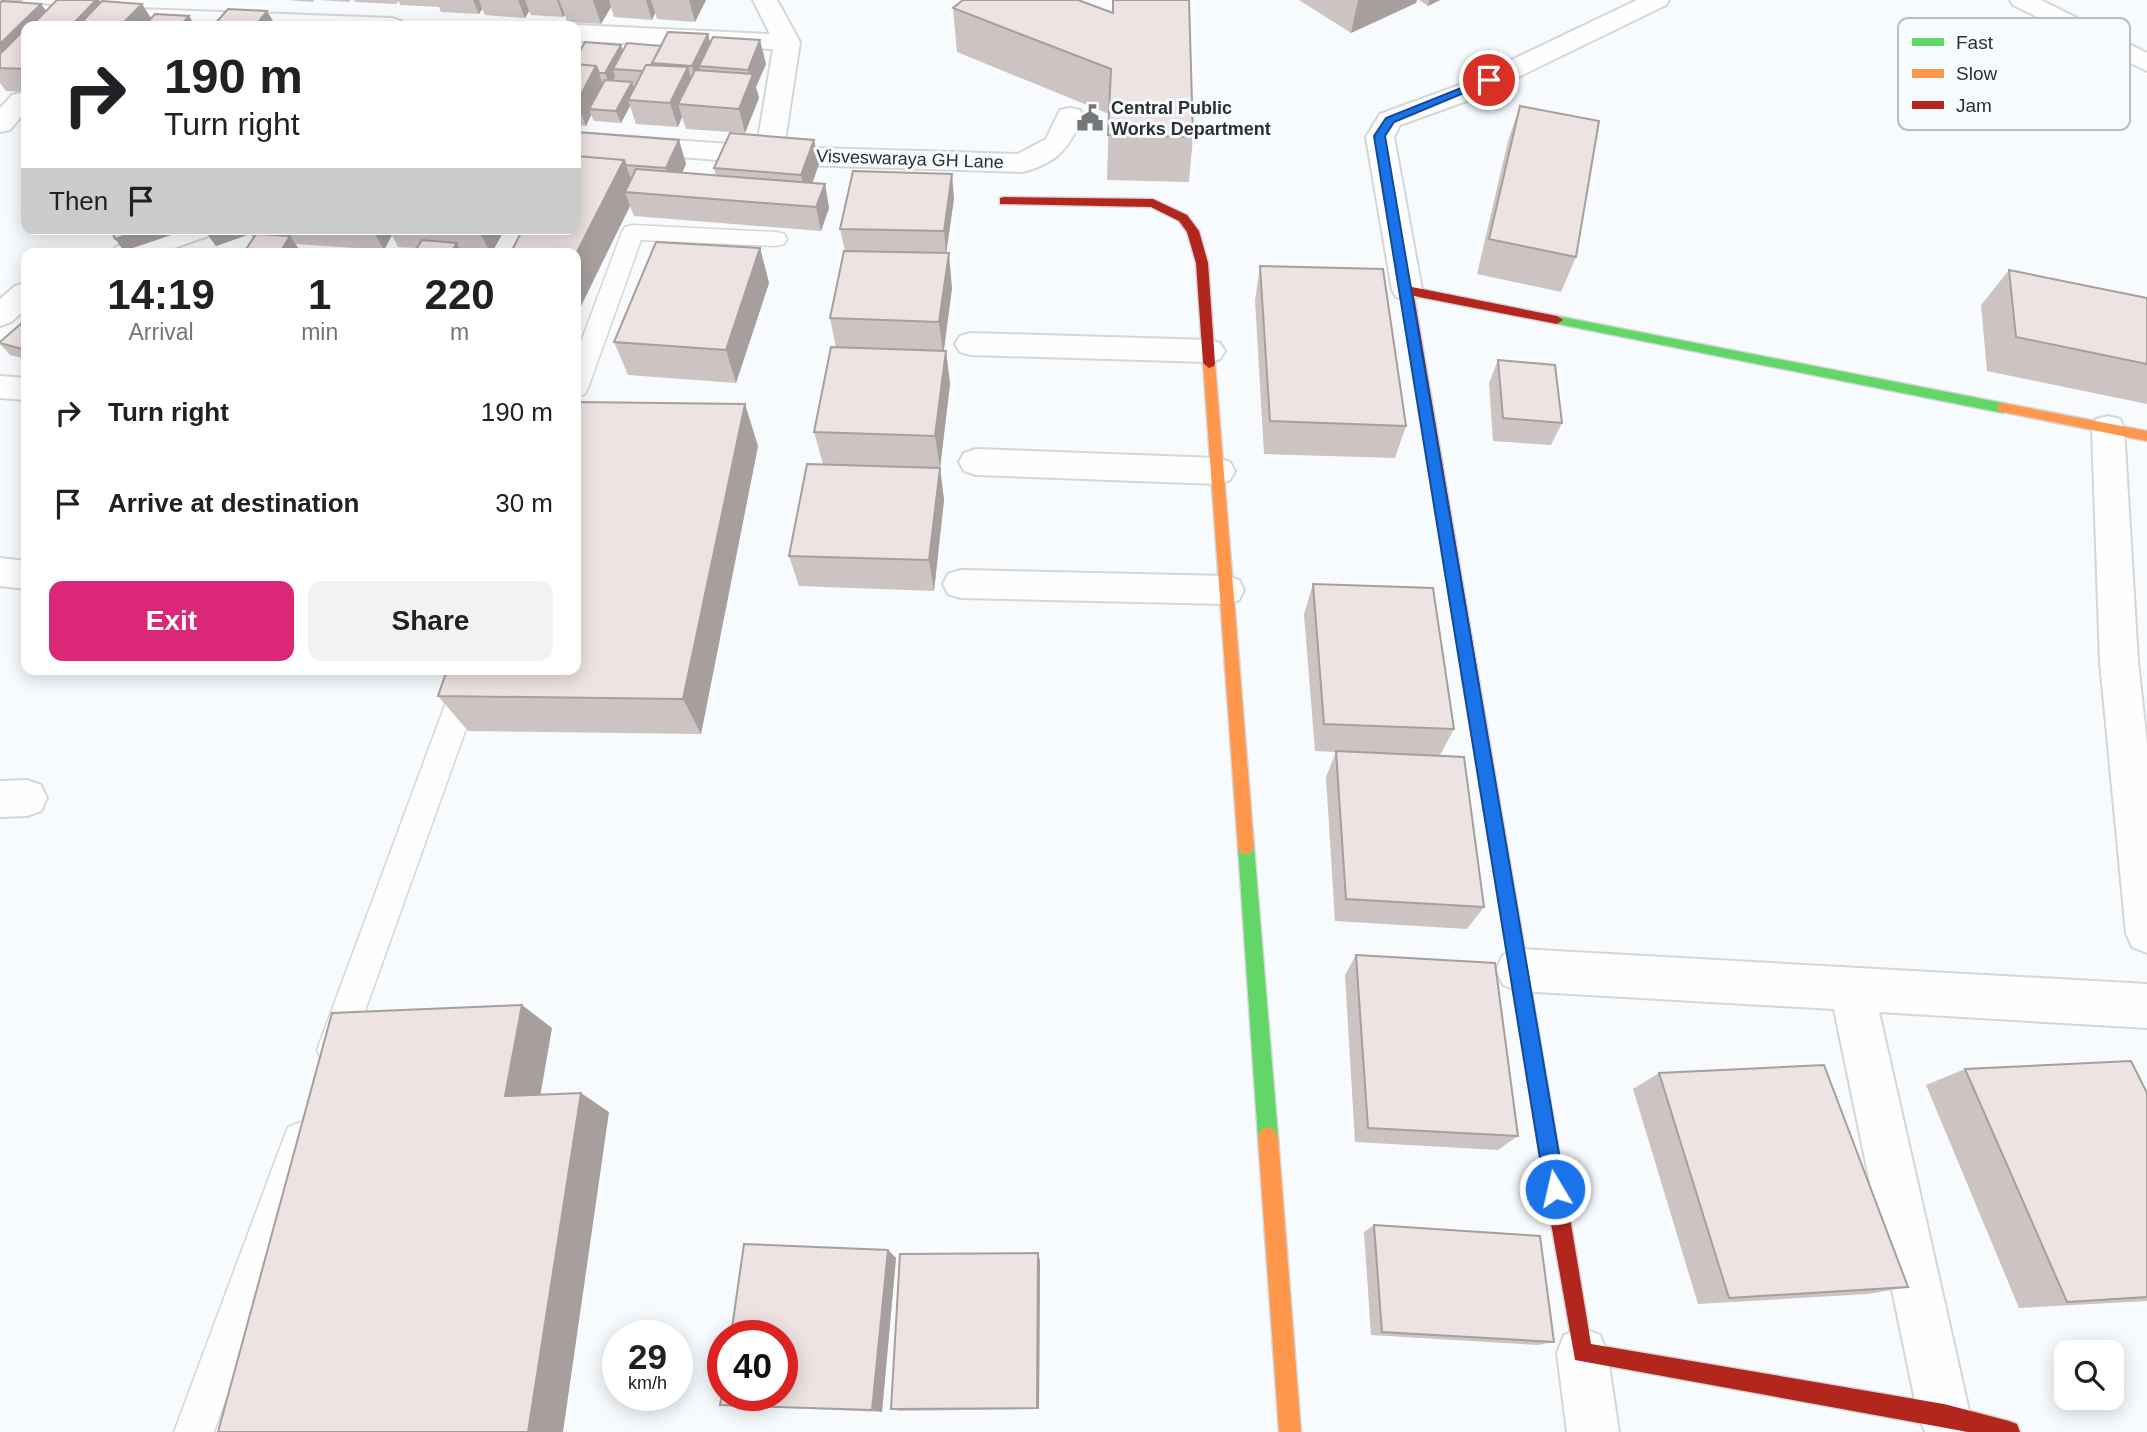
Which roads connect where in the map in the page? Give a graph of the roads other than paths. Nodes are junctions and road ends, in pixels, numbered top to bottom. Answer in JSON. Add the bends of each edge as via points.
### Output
{"nodes":[{"id":1,"x":765,"y":0,"type":"edge"},
{"id":2,"x":1657,"y":0,"type":"edge"},
{"id":3,"x":2022,"y":0,"type":"edge"},
{"id":4,"x":0,"y":11,"type":"edge"},
{"id":5,"x":2058,"y":18,"type":"edge"},
{"id":6,"x":261,"y":21,"type":"edge"},
{"id":7,"x":581,"y":33,"type":"edge"},
{"id":8,"x":787,"y":42,"type":"junction"},
{"id":9,"x":2130,"y":54,"type":"edge"},
{"id":10,"x":2147,"y":63,"type":"edge"},
{"id":11,"x":16,"y":101,"type":"edge"},
{"id":12,"x":1070,"y":116,"type":"dead end"},
{"id":13,"x":0,"y":124,"type":"edge"},
{"id":14,"x":581,"y":141,"type":"edge"},
{"id":15,"x":769,"y":155,"type":"junction"},
{"id":16,"x":1004,"y":201,"type":"dead end"},
{"id":17,"x":181,"y":235,"type":"edge"},
{"id":18,"x":776,"y":239,"type":"dead end"},
{"id":19,"x":143,"y":248,"type":"edge"},
{"id":20,"x":1407,"y":290,"type":"junction"},
{"id":21,"x":21,"y":297,"type":"edge"},
{"id":22,"x":0,"y":315,"type":"edge"},
{"id":23,"x":971,"y":344,"type":"dead end"},
{"id":24,"x":1209,"y":351,"type":"junction"},
{"id":25,"x":581,"y":374,"type":"edge"},
{"id":26,"x":0,"y":387,"type":"edge"},
{"id":27,"x":21,"y":389,"type":"edge"},
{"id":28,"x":2108,"y":428,"type":"junction"},
{"id":29,"x":2147,"y":436,"type":"edge"},
{"id":30,"x":976,"y":462,"type":"dead end"},
{"id":31,"x":1218,"y":471,"type":"junction"},
{"id":32,"x":0,"y":572,"type":"edge"},
{"id":33,"x":21,"y":574,"type":"edge"},
{"id":34,"x":961,"y":584,"type":"dead end"},
{"id":35,"x":1226,"y":590,"type":"junction"},
{"id":36,"x":470,"y":675,"type":"edge"},
{"id":37,"x":2147,"y":933,"type":"edge"},
{"id":38,"x":1518,"y":970,"type":"junction"},
{"id":39,"x":1852,"y":989,"type":"junction"},
{"id":40,"x":2147,"y":1006,"type":"edge"},
{"id":41,"x":1582,"y":1353,"type":"junction"},
{"id":42,"x":1944,"y":1415,"type":"junction"},
{"id":43,"x":194,"y":1432,"type":"edge"},
{"id":44,"x":1290,"y":1432,"type":"edge"},
{"id":45,"x":1593,"y":1432,"type":"edge"},
{"id":46,"x":2009,"y":1432,"type":"edge"}],
"edges":[{"from":1,"to":8,"type":"street"},
{"from":2,"to":20,"type":"street","via":[[1466,92],[1390,120],[1380,136]]},
{"from":3,"to":5,"type":"street"},
{"from":4,"to":6,"type":"street"},
{"from":7,"to":8,"type":"street"},
{"from":8,"to":15,"type":"street"},
{"from":9,"to":10,"type":"street"},
{"from":11,"to":13,"type":"street"},
{"from":12,"to":15,"type":"street","name":"Visveswaraya GH Lane","via":[[1056,144],[1023,163]]},
{"from":14,"to":15,"type":"street","name":"Visveswaraya GH Lane"},
{"from":16,"to":24,"type":"street","via":[[1153,204],[1176,211],[1188,221],[1202,263]]},
{"from":17,"to":19,"type":"street"},
{"from":18,"to":25,"type":"lane","via":[[633,232]]},
{"from":20,"to":28,"type":"street"},
{"from":20,"to":38,"type":"street"},
{"from":21,"to":22,"type":"street"},
{"from":23,"to":24,"type":"street"},
{"from":24,"to":31,"type":"street"},
{"from":26,"to":27,"type":"street"},
{"from":28,"to":29,"type":"street"},
{"from":28,"to":37,"type":"street","via":[[2119,662]]},
{"from":30,"to":31,"type":"street"},
{"from":31,"to":35,"type":"street"},
{"from":32,"to":33,"type":"street"},
{"from":34,"to":35,"type":"street"},
{"from":35,"to":44,"type":"street"},
{"from":36,"to":43,"type":"lane"},
{"from":38,"to":39,"type":"street"},
{"from":38,"to":41,"type":"street"},
{"from":39,"to":40,"type":"street"},
{"from":39,"to":42,"type":"street"},
{"from":41,"to":42,"type":"street"},
{"from":41,"to":45,"type":"street"},
{"from":42,"to":46,"type":"street"}]}
